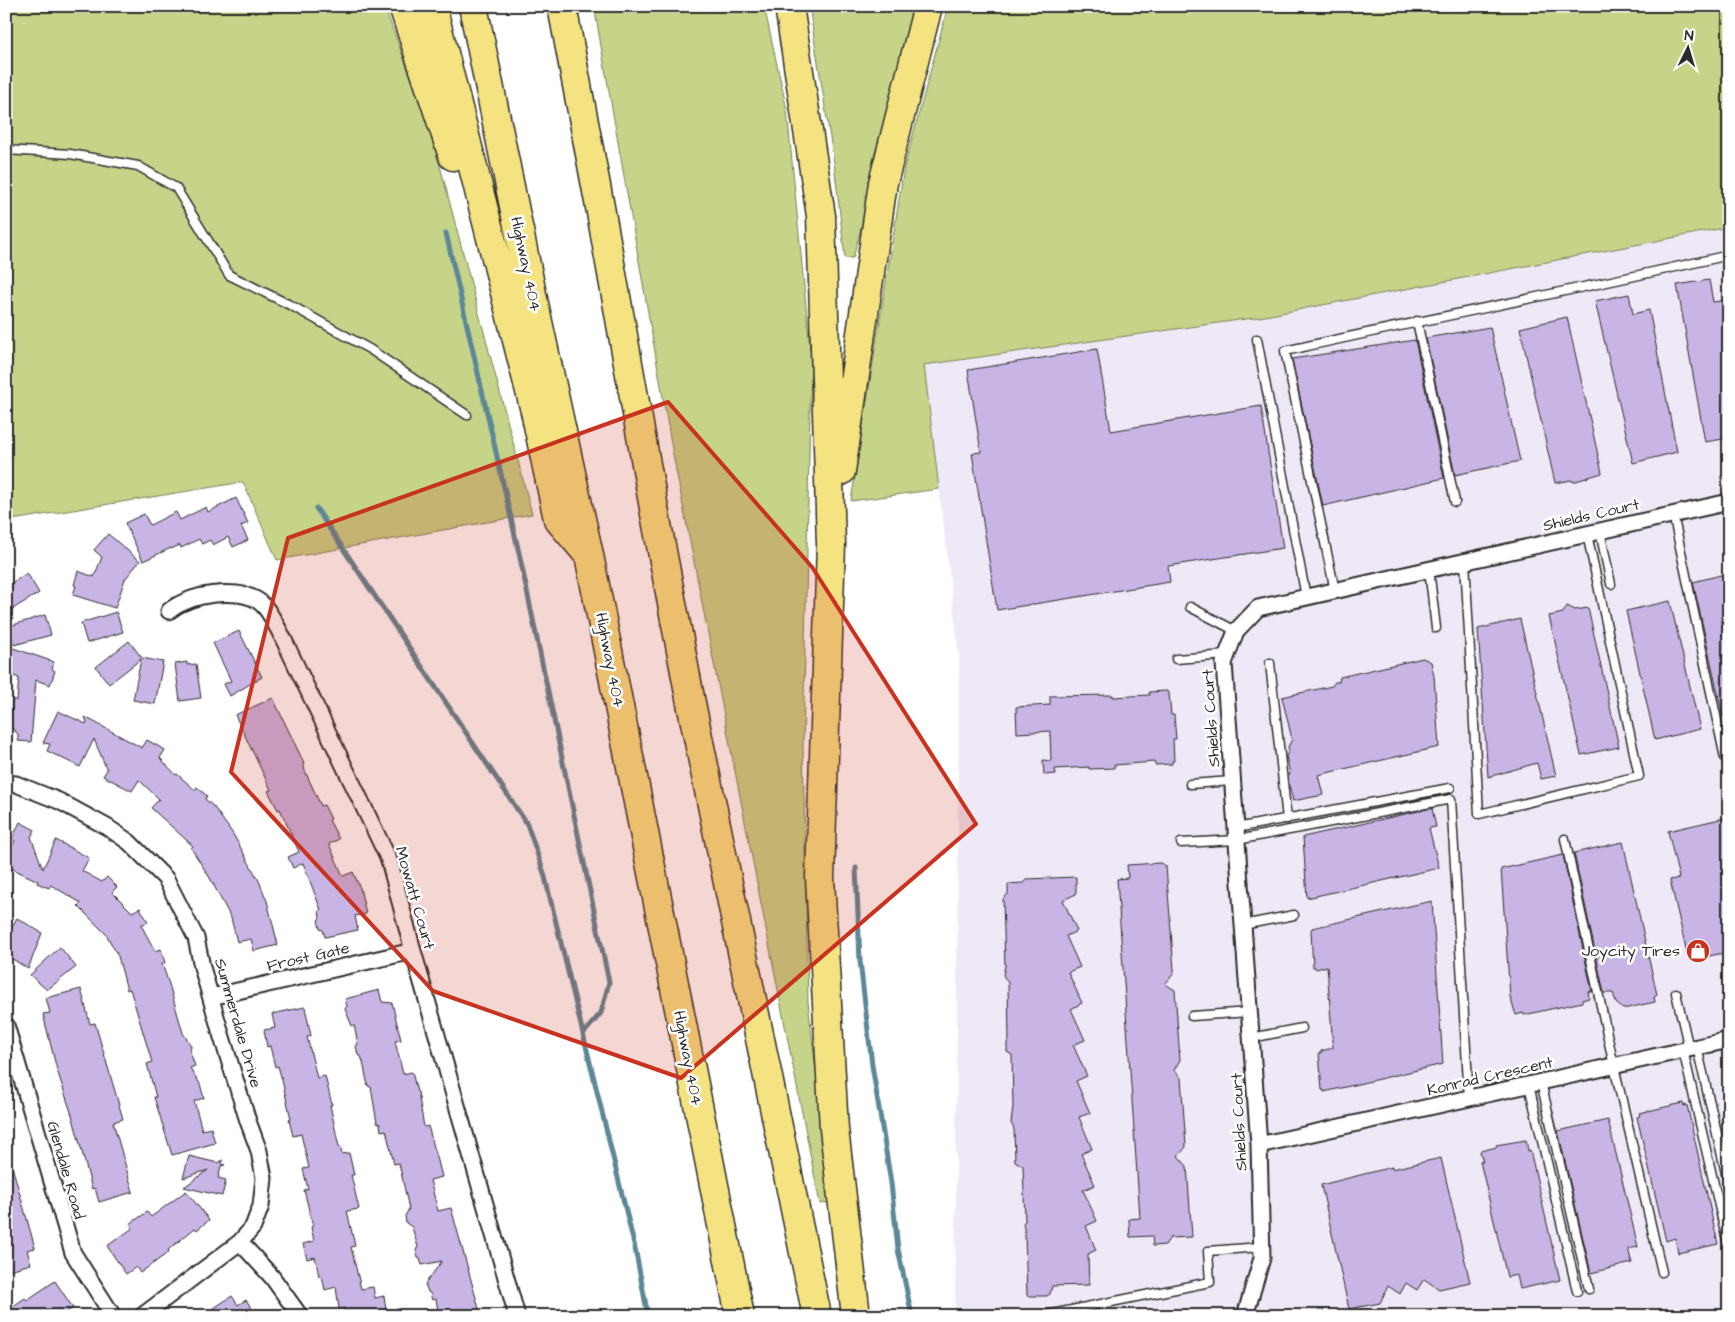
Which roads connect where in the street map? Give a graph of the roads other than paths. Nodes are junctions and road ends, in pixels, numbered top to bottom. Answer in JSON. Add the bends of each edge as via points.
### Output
{"nodes":[{"id":1,"x":403,"y":6,"type":"edge"},
{"id":2,"x":432,"y":6,"type":"edge"},
{"id":3,"x":473,"y":6,"type":"edge"},
{"id":4,"x":562,"y":6,"type":"edge"},
{"id":5,"x":789,"y":6,"type":"edge"},
{"id":6,"x":928,"y":6,"type":"edge"},
{"id":7,"x":6,"y":150,"type":"edge"},
{"id":8,"x":1729,"y":255,"type":"edge"},
{"id":9,"x":498,"y":265,"type":"junction"},
{"id":10,"x":1417,"y":321,"type":"junction"},
{"id":11,"x":1257,"y":339,"type":"dead end"},
{"id":12,"x":467,"y":415,"type":"dead end"},
{"id":13,"x":1455,"y":502,"type":"dead end"},
{"id":14,"x":1729,"y":502,"type":"edge"},
{"id":15,"x":1673,"y":514,"type":"junction"},
{"id":16,"x":1593,"y":532,"type":"junction"},
{"id":17,"x":831,"y":544,"type":"junction"},
{"id":18,"x":589,"y":555,"type":"junction"},
{"id":19,"x":1465,"y":561,"type":"junction"},
{"id":20,"x":1429,"y":570,"type":"junction"},
{"id":21,"x":1611,"y":584,"type":"dead end"},
{"id":22,"x":1335,"y":591,"type":"junction"},
{"id":23,"x":1306,"y":597,"type":"junction"},
{"id":24,"x":1190,"y":607,"type":"dead end"},
{"id":25,"x":168,"y":611,"type":"dead end"},
{"id":26,"x":1436,"y":628,"type":"dead end"},
{"id":27,"x":1236,"y":631,"type":"junction"},
{"id":28,"x":1226,"y":656,"type":"junction"},
{"id":29,"x":1176,"y":659,"type":"dead end"},
{"id":30,"x":1270,"y":663,"type":"dead end"},
{"id":31,"x":1725,"y":758,"type":"dead end"},
{"id":32,"x":1232,"y":780,"type":"junction"},
{"id":33,"x":6,"y":783,"type":"edge"},
{"id":34,"x":1190,"y":784,"type":"dead end"},
{"id":35,"x":1450,"y":788,"type":"dead end"},
{"id":36,"x":1287,"y":819,"type":"junction"},
{"id":37,"x":1236,"y":834,"type":"junction"},
{"id":38,"x":1565,"y":839,"type":"dead end"},
{"id":39,"x":1181,"y":843,"type":"dead end"},
{"id":40,"x":1294,"y":915,"type":"dead end"},
{"id":41,"x":1243,"y":925,"type":"junction"},
{"id":42,"x":413,"y":951,"type":"junction"},
{"id":43,"x":1676,"y":993,"type":"dead end"},
{"id":44,"x":211,"y":997,"type":"junction"},
{"id":45,"x":1249,"y":1012,"type":"junction"},
{"id":46,"x":1192,"y":1016,"type":"dead end"},
{"id":47,"x":6,"y":1025,"type":"edge"},
{"id":48,"x":1302,"y":1028,"type":"dead end"},
{"id":49,"x":1251,"y":1038,"type":"junction"},
{"id":50,"x":1729,"y":1040,"type":"edge"},
{"id":51,"x":1689,"y":1049,"type":"junction"},
{"id":52,"x":1614,"y":1066,"type":"junction"},
{"id":53,"x":1535,"y":1083,"type":"junction"},
{"id":54,"x":1469,"y":1098,"type":"junction"},
{"id":55,"x":1259,"y":1145,"type":"junction"},
{"id":56,"x":1729,"y":1186,"type":"edge"},
{"id":57,"x":240,"y":1242,"type":"junction"},
{"id":58,"x":1261,"y":1247,"type":"junction"},
{"id":59,"x":1729,"y":1249,"type":"edge"},
{"id":60,"x":1662,"y":1272,"type":"dead end"},
{"id":61,"x":1589,"y":1289,"type":"dead end"},
{"id":62,"x":1577,"y":1291,"type":"dead end"},
{"id":63,"x":113,"y":1316,"type":"edge"},
{"id":64,"x":142,"y":1316,"type":"edge"},
{"id":65,"x":300,"y":1316,"type":"edge"},
{"id":66,"x":517,"y":1316,"type":"edge"},
{"id":67,"x":740,"y":1316,"type":"edge"},
{"id":68,"x":817,"y":1316,"type":"edge"},
{"id":69,"x":856,"y":1316,"type":"edge"},
{"id":70,"x":1042,"y":1316,"type":"edge"},
{"id":71,"x":1246,"y":1316,"type":"edge"}],
"edges":[{"from":1,"to":9,"type":"highway","via":[[477,229]]},
{"from":2,"to":9,"type":"highway"},
{"from":3,"to":18,"type":"highway","name":"Highway 404"},
{"from":4,"to":68,"type":"highway","via":[[689,693]]},
{"from":5,"to":17,"type":"highway","via":[[822,216]]},
{"from":6,"to":17,"type":"highway","via":[[883,182]]},
{"from":7,"to":12,"type":"lane","via":[[70,154],[138,166],[176,188],[229,275],[371,350]]},
{"from":8,"to":10,"type":"lane"},
{"from":9,"to":18,"type":"highway","via":[[558,519]]},
{"from":10,"to":13,"type":"lane"},
{"from":10,"to":22,"type":"lane","via":[[1284,351]]},
{"from":11,"to":23,"type":"lane"},
{"from":14,"to":15,"type":"street","name":"Shields Court"},
{"from":15,"to":16,"type":"street","name":"Shields Court"},
{"from":15,"to":31,"type":"lane"},
{"from":16,"to":19,"type":"street","name":"Shields Court"},
{"from":16,"to":19,"type":"lane","via":[[1639,776],[1479,814]]},
{"from":16,"to":21,"type":"lane"},
{"from":17,"to":69,"type":"highway","via":[[820,878],[834,1128]]},
{"from":18,"to":67,"type":"highway","name":"Highway 404"},
{"from":19,"to":20,"type":"street","name":"Shields Court"},
{"from":20,"to":22,"type":"street","name":"Shields Court"},
{"from":20,"to":26,"type":"lane"},
{"from":22,"to":23,"type":"street","name":"Shields Court"},
{"from":23,"to":27,"type":"street","name":"Shields Court","via":[[1258,608]]},
{"from":24,"to":27,"type":"lane"},
{"from":25,"to":42,"type":"street","name":"Mowatt Court","via":[[199,597],[228,593],[247,595],[263,604],[291,654],[389,860]]},
{"from":27,"to":28,"type":"street","name":"Shields Court"},
{"from":28,"to":29,"type":"lane"},
{"from":28,"to":32,"type":"street","name":"Shields Court"},
{"from":30,"to":36,"type":"lane"},
{"from":32,"to":34,"type":"lane"},
{"from":32,"to":37,"type":"street","name":"Shields Court"},
{"from":33,"to":44,"type":"street","name":"Summerdale Drive","via":[[36,791],[82,813],[130,842],[147,858],[166,879],[196,938]]},
{"from":35,"to":36,"type":"lane"},
{"from":36,"to":37,"type":"lane"},
{"from":37,"to":39,"type":"lane"},
{"from":37,"to":41,"type":"street","name":"Shields Court"},
{"from":37,"to":54,"type":"lane","via":[[1451,799]]},
{"from":38,"to":52,"type":"lane"},
{"from":40,"to":41,"type":"lane"},
{"from":41,"to":45,"type":"street","name":"Shields Court"},
{"from":42,"to":44,"type":"street","name":"Frost Gate"},
{"from":42,"to":66,"type":"street","name":"Mowatt Court"},
{"from":43,"to":51,"type":"lane"},
{"from":44,"to":57,"type":"street","name":"Summerdale Drive","via":[[259,1151],[264,1178],[261,1206],[254,1227]]},
{"from":45,"to":46,"type":"lane"},
{"from":45,"to":49,"type":"street","name":"Shields Court"},
{"from":47,"to":63,"type":"street","name":"Glendale Road","via":[[73,1253]]},
{"from":48,"to":49,"type":"lane"},
{"from":49,"to":55,"type":"street","name":"Shields Court"},
{"from":50,"to":51,"type":"street","name":"Konrad Crescent"},
{"from":51,"to":52,"type":"street","name":"Konrad Crescent"},
{"from":51,"to":56,"type":"lane"},
{"from":51,"to":59,"type":"lane"},
{"from":52,"to":53,"type":"street","name":"Konrad Crescent"},
{"from":52,"to":60,"type":"lane"},
{"from":53,"to":54,"type":"street","name":"Konrad Crescent"},
{"from":53,"to":61,"type":"lane"},
{"from":53,"to":62,"type":"lane"},
{"from":54,"to":55,"type":"street","name":"Konrad Crescent"},
{"from":55,"to":58,"type":"street","name":"Shields Court"},
{"from":57,"to":64,"type":"street","name":"Summerdale Drive"},
{"from":57,"to":65,"type":"street","via":[[272,1277]]},
{"from":58,"to":70,"type":"lane","via":[[1208,1251],[1210,1282]]},
{"from":58,"to":71,"type":"street","name":"Shields Court","via":[[1262,1258]]}]}
